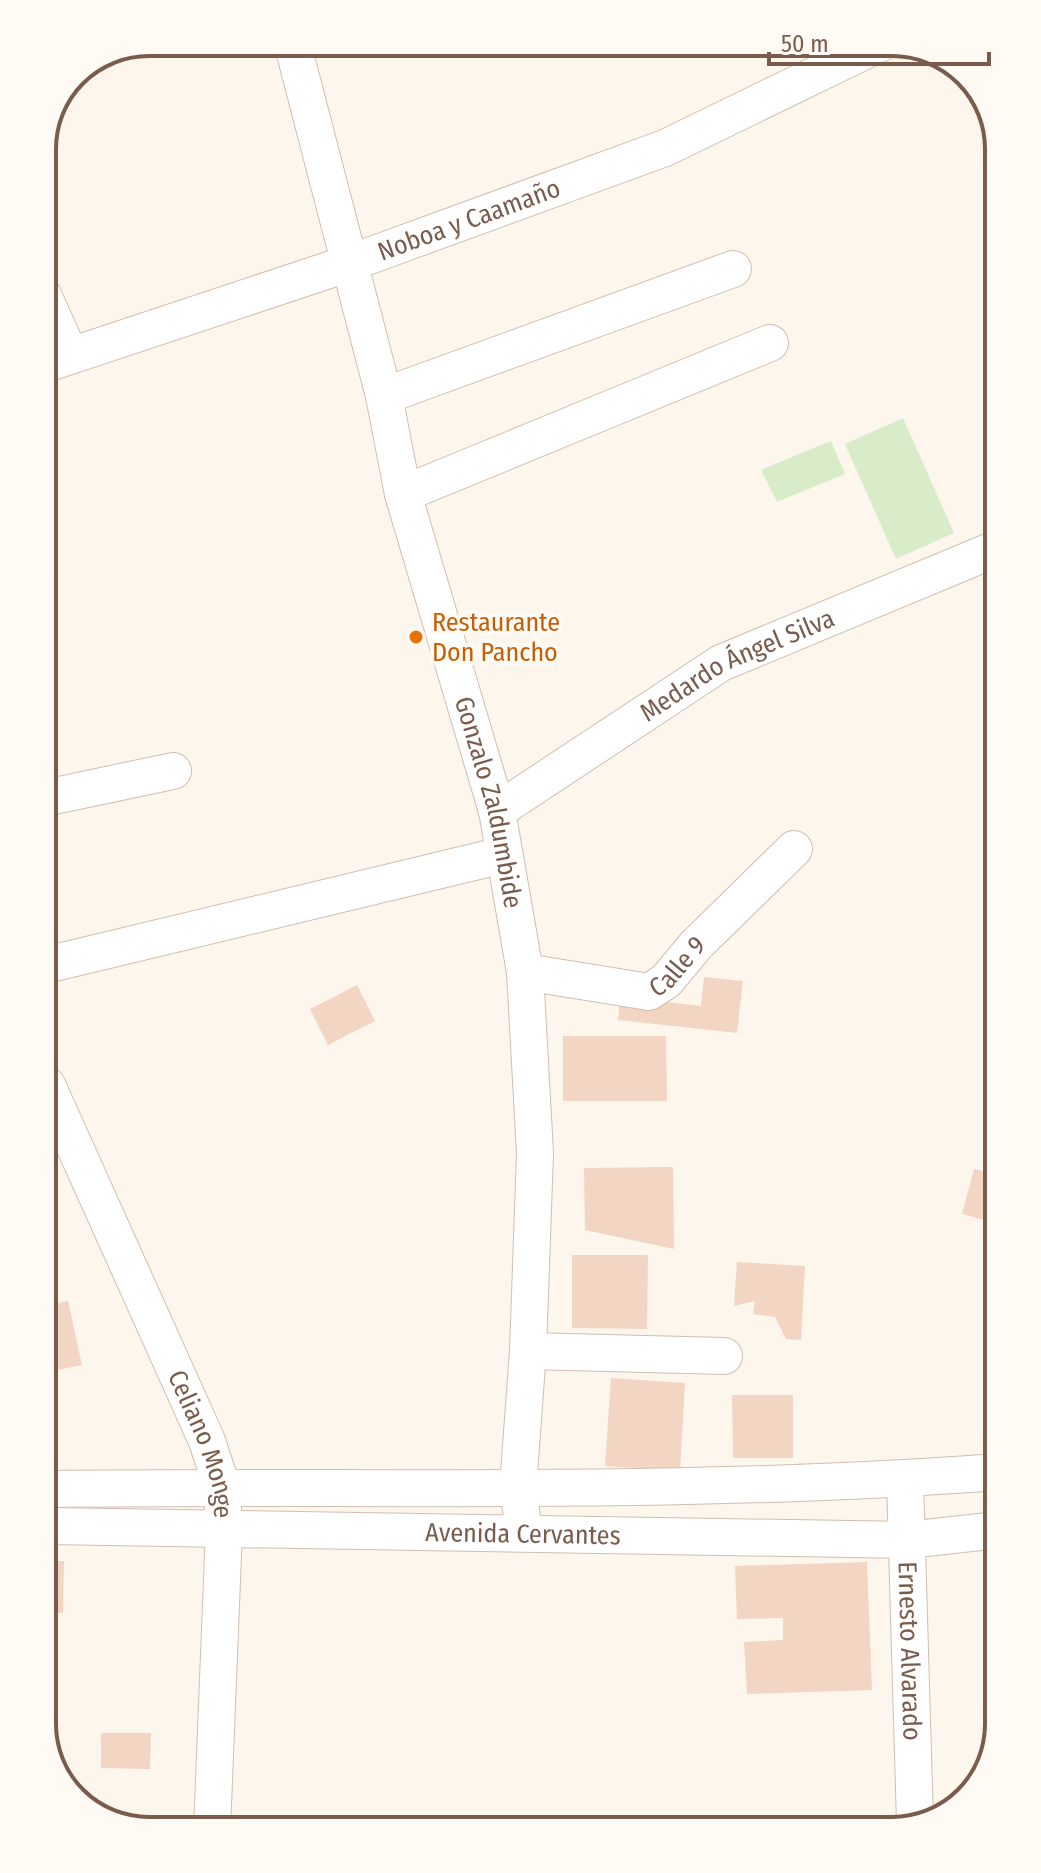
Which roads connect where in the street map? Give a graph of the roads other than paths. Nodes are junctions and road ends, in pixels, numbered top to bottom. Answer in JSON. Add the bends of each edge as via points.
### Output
{"nodes":[{"id":1,"x":306,"y":56,"type":"edge"},
{"id":2,"x":854,"y":56,"type":"edge"},
{"id":3,"x":350,"y":263,"type":"junction"},
{"id":4,"x":733,"y":269,"type":"dead end"},
{"id":5,"x":770,"y":343,"type":"dead end"},
{"id":6,"x":57,"y":360,"type":"edge"},
{"id":7,"x":384,"y":396,"type":"junction"},
{"id":8,"x":403,"y":494,"type":"junction"},
{"id":9,"x":985,"y":553,"type":"edge"},
{"id":10,"x":173,"y":771,"type":"dead end"},
{"id":11,"x":56,"y":796,"type":"edge"},
{"id":12,"x":497,"y":811,"type":"junction"},
{"id":13,"x":794,"y":849,"type":"dead end"},
{"id":14,"x":503,"y":855,"type":"junction"},
{"id":15,"x":56,"y":963,"type":"edge"},
{"id":16,"x":525,"y":972,"type":"junction"},
{"id":17,"x":56,"y":1105,"type":"edge"},
{"id":18,"x":528,"y":1351,"type":"junction"},
{"id":19,"x":724,"y":1356,"type":"dead end"},
{"id":20,"x":985,"y":1473,"type":"edge"},
{"id":21,"x":905,"y":1479,"type":"junction"},
{"id":22,"x":222,"y":1487,"type":"junction"},
{"id":23,"x":518,"y":1487,"type":"junction"},
{"id":24,"x":56,"y":1489,"type":"edge"},
{"id":25,"x":56,"y":1526,"type":"edge"},
{"id":26,"x":224,"y":1530,"type":"junction"},
{"id":27,"x":985,"y":1531,"type":"edge"},
{"id":28,"x":524,"y":1533,"type":"junction"},
{"id":29,"x":908,"y":1540,"type":"junction"},
{"id":30,"x":915,"y":1814,"type":"edge"},
{"id":31,"x":213,"y":1817,"type":"edge"}],
"edges":[{"from":1,"to":3,"type":"street","name":"Gonzalo Zaldumbide"},
{"from":2,"to":3,"type":"street","name":"Noboa y Caamaño","via":[[665,148]]},
{"from":3,"to":6,"type":"street","name":"Noboa y Caamaño"},
{"from":3,"to":7,"type":"street","name":"Gonzalo Zaldumbide"},
{"from":4,"to":7,"type":"street"},
{"from":5,"to":8,"type":"street"},
{"from":7,"to":8,"type":"street","name":"Gonzalo Zaldumbide"},
{"from":8,"to":12,"type":"street","name":"Gonzalo Zaldumbide"},
{"from":9,"to":12,"type":"street","name":"Medardo Ángel Silva","via":[[721,663]]},
{"from":10,"to":11,"type":"street"},
{"from":12,"to":14,"type":"street","name":"Gonzalo Zaldumbide"},
{"from":13,"to":16,"type":"street","name":"Calle 9","via":[[666,981],[649,992]]},
{"from":14,"to":15,"type":"street"},
{"from":14,"to":16,"type":"street","name":"Gonzalo Zaldumbide"},
{"from":16,"to":18,"type":"street","name":"Gonzalo Zaldumbide","via":[[535,1153]]},
{"from":17,"to":22,"type":"street","name":"Celiano Monge","via":[[207,1441]]},
{"from":18,"to":19,"type":"street"},
{"from":18,"to":23,"type":"street","name":"Gonzalo Zaldumbide"},
{"from":20,"to":21,"type":"street","name":"Avenida Cervantes"},
{"from":21,"to":23,"type":"street","name":"Avenida Cervantes"},
{"from":21,"to":29,"type":"street","name":"Ernesto Alvarado"},
{"from":22,"to":23,"type":"street","name":"Avenida Cervantes"},
{"from":22,"to":24,"type":"street","name":"Avenida Cervantes"},
{"from":22,"to":26,"type":"street","name":"Celiano Monge"},
{"from":23,"to":28,"type":"street","name":"Gonzalo Zaldumbide"},
{"from":25,"to":26,"type":"street","name":"Avenida Cervantes"},
{"from":26,"to":28,"type":"street","name":"Avenida Cervantes"},
{"from":26,"to":31,"type":"street","name":"Celiano Monge"},
{"from":27,"to":29,"type":"street","name":"Avenida Cervantes"},
{"from":28,"to":29,"type":"street","name":"Avenida Cervantes"},
{"from":29,"to":30,"type":"street","name":"Ernesto Alvarado"}]}
